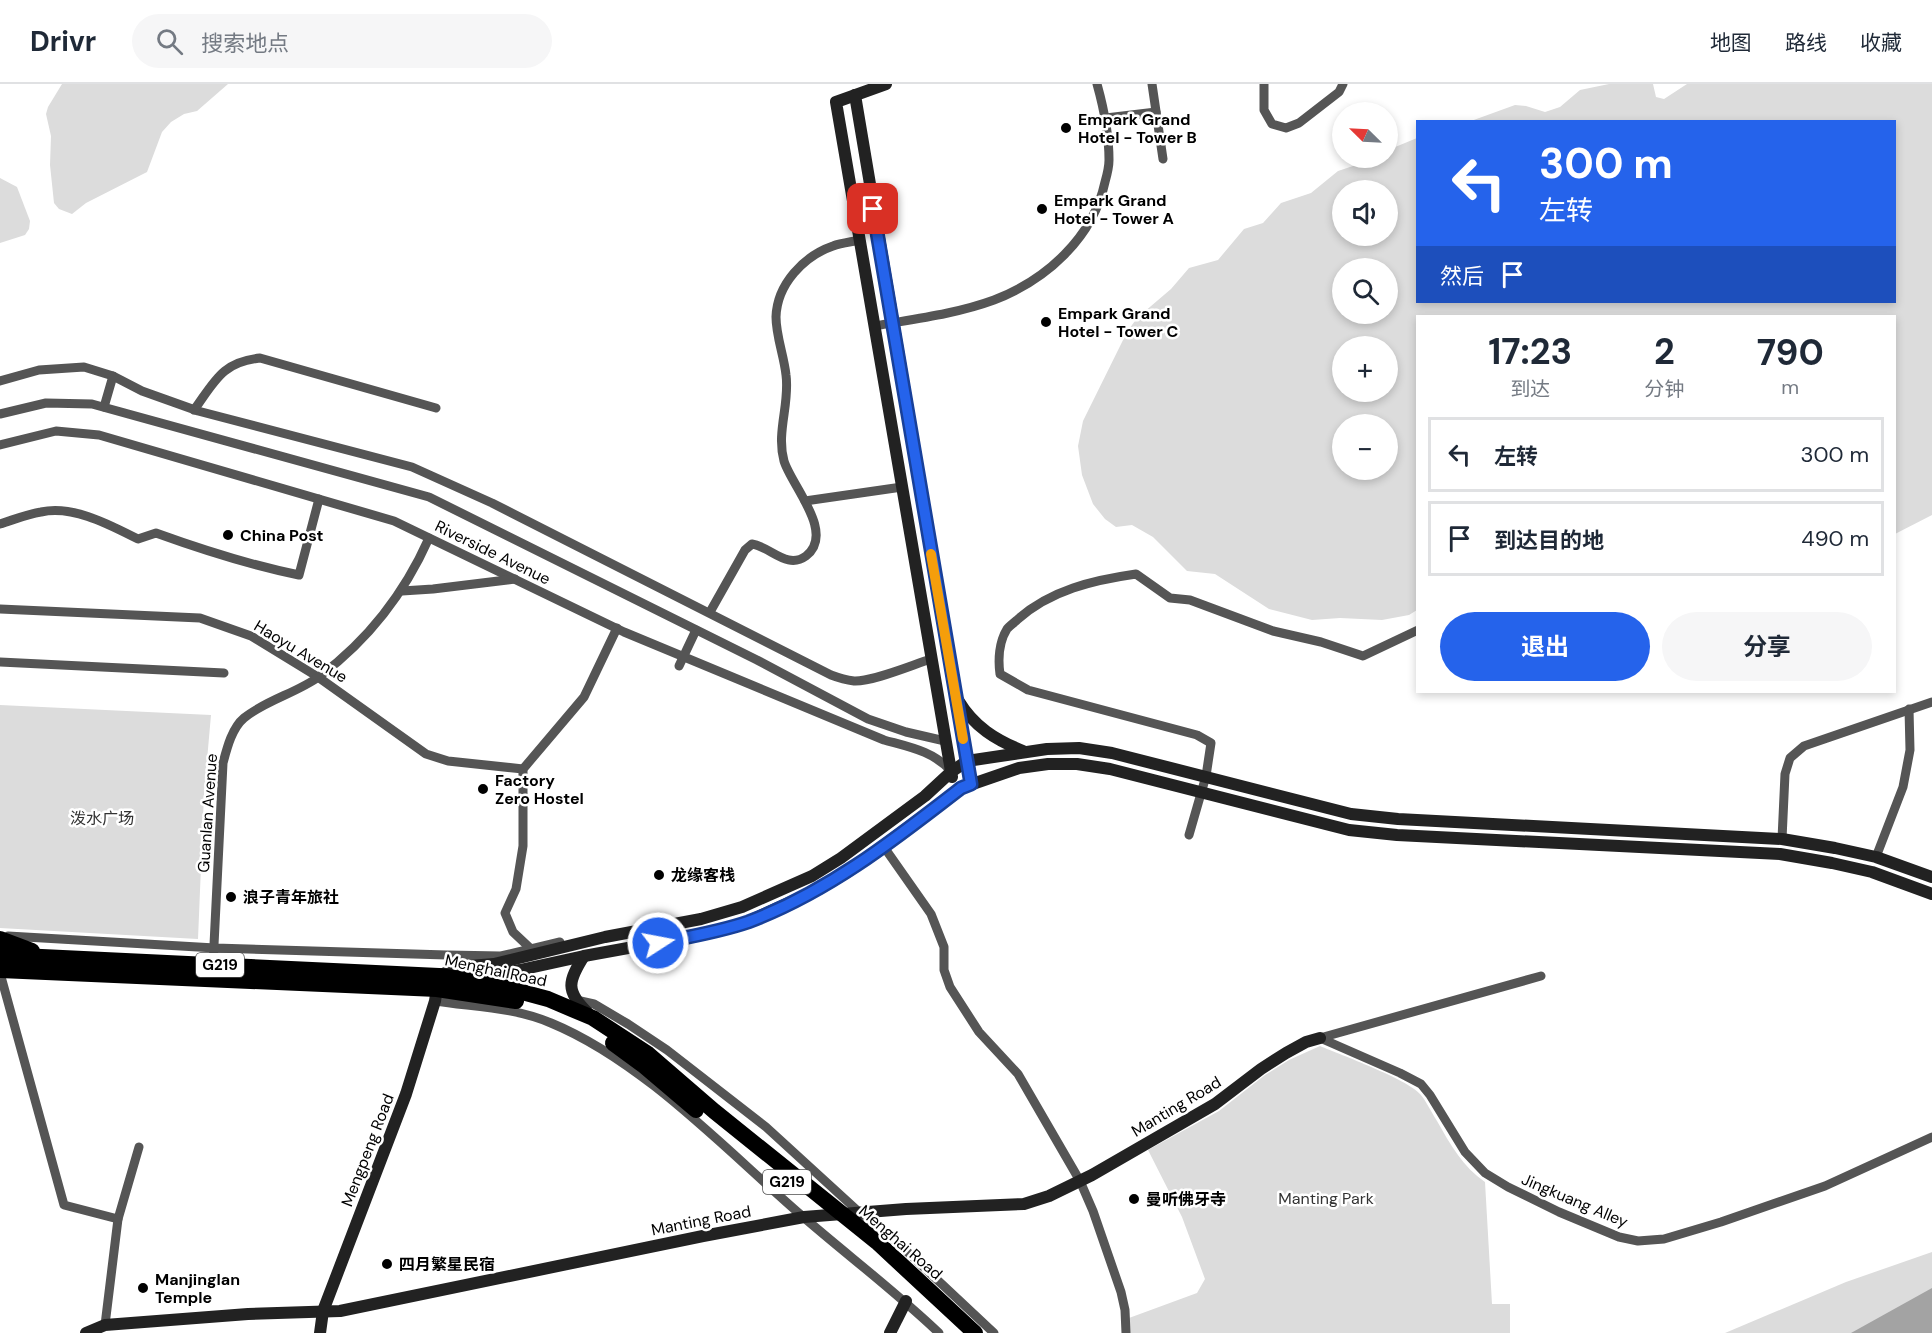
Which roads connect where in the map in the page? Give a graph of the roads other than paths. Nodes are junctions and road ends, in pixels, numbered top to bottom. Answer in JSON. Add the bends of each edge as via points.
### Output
{"nodes":[{"id":1,"x":886,"y":84,"type":"edge"},
{"id":2,"x":1097,"y":84,"type":"edge"},
{"id":3,"x":1152,"y":84,"type":"edge"},
{"id":4,"x":1264,"y":84,"type":"edge"},
{"id":5,"x":1343,"y":84,"type":"edge"},
{"id":6,"x":855,"y":95,"type":"junction"},
{"id":7,"x":1156,"y":112,"type":"junction"},
{"id":8,"x":1106,"y":118,"type":"junction"},
{"id":9,"x":1163,"y":159,"type":"dead end"},
{"id":10,"x":860,"y":240,"type":"junction"},
{"id":11,"x":892,"y":323,"type":"junction"},
{"id":12,"x":874,"y":326,"type":"junction"},
{"id":13,"x":113,"y":376,"type":"junction"},
{"id":14,"x":0,"y":381,"type":"edge"},
{"id":15,"x":104,"y":407,"type":"junction"},
{"id":16,"x":436,"y":408,"type":"dead end"},
{"id":17,"x":194,"y":410,"type":"junction"},
{"id":18,"x":0,"y":414,"type":"edge"},
{"id":19,"x":0,"y":446,"type":"edge"},
{"id":20,"x":902,"y":487,"type":"junction"},
{"id":21,"x":319,"y":499,"type":"junction"},
{"id":22,"x":805,"y":501,"type":"junction"},
{"id":23,"x":0,"y":524,"type":"edge"},
{"id":24,"x":429,"y":538,"type":"junction"},
{"id":25,"x":515,"y":579,"type":"junction"},
{"id":26,"x":402,"y":591,"type":"junction"},
{"id":27,"x":0,"y":609,"type":"edge"},
{"id":28,"x":710,"y":612,"type":"junction"},
{"id":29,"x":617,"y":628,"type":"junction"},
{"id":30,"x":696,"y":630,"type":"junction"},
{"id":31,"x":1416,"y":631,"type":"edge"},
{"id":32,"x":931,"y":658,"type":"junction"},
{"id":33,"x":0,"y":662,"type":"edge"},
{"id":34,"x":679,"y":666,"type":"dead end"},
{"id":35,"x":224,"y":673,"type":"dead end"},
{"id":36,"x":318,"y":677,"type":"junction"},
{"id":37,"x":955,"y":695,"type":"junction"},
{"id":38,"x":1932,"y":702,"type":"edge"},
{"id":39,"x":1909,"y":709,"type":"junction"},
{"id":40,"x":945,"y":741,"type":"junction"},
{"id":41,"x":1024,"y":752,"type":"junction"},
{"id":42,"x":967,"y":761,"type":"junction"},
{"id":43,"x":524,"y":769,"type":"junction"},
{"id":44,"x":951,"y":772,"type":"junction"},
{"id":45,"x":1206,"y":776,"type":"junction"},
{"id":46,"x":971,"y":784,"type":"junction"},
{"id":47,"x":1202,"y":791,"type":"junction"},
{"id":48,"x":955,"y":793,"type":"junction"},
{"id":49,"x":1189,"y":835,"type":"dead end"},
{"id":50,"x":1782,"y":839,"type":"junction"},
{"id":51,"x":884,"y":847,"type":"junction"},
{"id":52,"x":1876,"y":858,"type":"junction"},
{"id":53,"x":1932,"y":877,"type":"edge"},
{"id":54,"x":1932,"y":894,"type":"edge"},
{"id":55,"x":656,"y":928,"type":"junction"},
{"id":56,"x":0,"y":937,"type":"edge"},
{"id":57,"x":605,"y":937,"type":"junction"},
{"id":58,"x":658,"y":943,"type":"junction"},
{"id":59,"x":215,"y":948,"type":"junction"},
{"id":60,"x":530,"y":948,"type":"junction"},
{"id":61,"x":335,"y":952,"type":"junction"},
{"id":62,"x":0,"y":955,"type":"edge"},
{"id":63,"x":584,"y":956,"type":"junction"},
{"id":64,"x":47,"y":957,"type":"junction"},
{"id":65,"x":213,"y":965,"type":"junction"},
{"id":66,"x":0,"y":971,"type":"edge"},
{"id":67,"x":334,"y":971,"type":"junction"},
{"id":68,"x":1541,"y":976,"type":"dead end"},
{"id":69,"x":463,"y":980,"type":"junction"},
{"id":70,"x":437,"y":989,"type":"junction"},
{"id":71,"x":574,"y":999,"type":"junction"},
{"id":72,"x":593,"y":1018,"type":"junction"},
{"id":73,"x":1320,"y":1038,"type":"junction"},
{"id":74,"x":710,"y":1114,"type":"junction"},
{"id":75,"x":1932,"y":1137,"type":"edge"},
{"id":76,"x":139,"y":1147,"type":"dead end"},
{"id":77,"x":1080,"y":1181,"type":"junction"},
{"id":78,"x":859,"y":1212,"type":"junction"},
{"id":79,"x":804,"y":1217,"type":"junction"},
{"id":80,"x":118,"y":1219,"type":"junction"},
{"id":81,"x":873,"y":1245,"type":"junction"},
{"id":82,"x":906,"y":1301,"type":"junction"},
{"id":83,"x":323,"y":1311,"type":"junction"},
{"id":84,"x":105,"y":1325,"type":"junction"},
{"id":85,"x":86,"y":1333,"type":"edge"},
{"id":86,"x":320,"y":1333,"type":"edge"},
{"id":87,"x":890,"y":1333,"type":"edge"},
{"id":88,"x":939,"y":1333,"type":"edge"},
{"id":89,"x":963,"y":1333,"type":"edge"},
{"id":90,"x":975,"y":1333,"type":"edge"},
{"id":91,"x":994,"y":1333,"type":"edge"},
{"id":92,"x":1126,"y":1333,"type":"edge"}],
"edges":[{"from":1,"to":6,"type":"street"},
{"from":2,"to":8,"type":"street"},
{"from":3,"to":7,"type":"street"},
{"from":4,"to":5,"type":"street","via":[[1264,110],[1272,124],[1286,128],[1299,123],[1339,92]]},
{"from":6,"to":10,"type":"street","via":[[836,102]]},
{"from":6,"to":11,"type":"street"},
{"from":7,"to":8,"type":"street"},
{"from":7,"to":9,"type":"street"},
{"from":8,"to":11,"type":"street","via":[[1110,162],[1101,200],[1086,229],[1064,256],[1034,280],[995,300]]},
{"from":10,"to":12,"type":"street"},
{"from":10,"to":22,"type":"street","via":[[815,254],[798,268],[787,282],[776,317],[787,376],[781,441],[784,462]]},
{"from":11,"to":12,"type":"street"},
{"from":11,"to":37,"type":"street"},
{"from":12,"to":20,"type":"street"},
{"from":13,"to":14,"type":"street","via":[[84,367],[67,367]]},
{"from":13,"to":15,"type":"street"},
{"from":13,"to":17,"type":"street"},
{"from":15,"to":18,"type":"street","via":[[46,403]]},
{"from":15,"to":30,"type":"street","via":[[429,497]]},
{"from":16,"to":17,"type":"street","via":[[260,358],[231,365]]},
{"from":17,"to":28,"type":"street","via":[[412,467]]},
{"from":19,"to":21,"type":"street","name":"Riverside Avenue","via":[[56,431],[99,435]]},
{"from":20,"to":22,"type":"street"},
{"from":20,"to":32,"type":"street"},
{"from":21,"to":23,"type":"street","via":[[299,575],[218,554],[156,532],[138,539],[77,513],[42,511]]},
{"from":21,"to":24,"type":"street","name":"Riverside Avenue","via":[[394,521]]},
{"from":22,"to":28,"type":"street","via":[[815,526],[812,550],[796,560],[783,559],[763,545],[752,544]]},
{"from":24,"to":25,"type":"street","name":"Riverside Avenue"},
{"from":24,"to":26,"type":"street","name":"Guanlan Avenue"},
{"from":25,"to":26,"type":"street"},
{"from":25,"to":29,"type":"street","name":"Riverside Avenue"},
{"from":26,"to":36,"type":"street","name":"Guanlan Avenue","via":[[362,639]]},
{"from":27,"to":36,"type":"street","name":"Haoyu Avenue","via":[[200,618],[251,636]]},
{"from":28,"to":32,"type":"street","via":[[844,680],[872,678]]},
{"from":29,"to":43,"type":"street","via":[[584,697]]},
{"from":29,"to":44,"type":"street","name":"Riverside Avenue","via":[[884,740],[928,752]]},
{"from":30,"to":34,"type":"street"},
{"from":30,"to":40,"type":"street","via":[[868,718]]},
{"from":31,"to":45,"type":"street","via":[[1364,656],[1273,631],[1190,600],[1170,598],[1136,574],[1061,592],[1032,606],[1007,629],[998,658],[1000,674],[1028,690],[1197,735],[1211,743]]},
{"from":32,"to":40,"type":"street"},
{"from":33,"to":35,"type":"street"},
{"from":36,"to":43,"type":"street","name":"Haoyu Avenue","via":[[426,754],[447,761]]},
{"from":36,"to":59,"type":"street","name":"Guanlan Avenue","via":[[242,719],[229,742],[223,763]]},
{"from":37,"to":41,"type":"street","via":[[984,731]]},
{"from":37,"to":42,"type":"street"},
{"from":38,"to":39,"type":"street"},
{"from":39,"to":50,"type":"street","via":[[1804,746],[1790,758],[1785,774]]},
{"from":39,"to":52,"type":"street","via":[[1910,750],[1903,787]]},
{"from":40,"to":44,"type":"street"},
{"from":41,"to":42,"type":"street"},
{"from":41,"to":45,"type":"street","via":[[1078,748]]},
{"from":42,"to":44,"type":"street"},
{"from":42,"to":46,"type":"street"},
{"from":43,"to":60,"type":"street","via":[[523,846],[516,888],[505,913],[513,932]]},
{"from":44,"to":48,"type":"street"},
{"from":44,"to":55,"type":"street","via":[[872,837],[812,876],[742,907]]},
{"from":45,"to":47,"type":"street"},
{"from":45,"to":50,"type":"street","via":[[1351,814]]},
{"from":46,"to":47,"type":"street","via":[[1019,768],[1077,764]]},
{"from":46,"to":48,"type":"street"},
{"from":47,"to":49,"type":"street"},
{"from":47,"to":54,"type":"street","via":[[1349,830],[1780,855],[1872,872]]},
{"from":48,"to":51,"type":"street"},
{"from":50,"to":52,"type":"street"},
{"from":51,"to":58,"type":"street","via":[[819,889],[747,922]]},
{"from":51,"to":77,"type":"street","via":[[931,914],[944,947],[944,970],[950,987],[979,1032],[1018,1074]]},
{"from":52,"to":53,"type":"street"},
{"from":55,"to":57,"type":"street"},
{"from":55,"to":58,"type":"street"},
{"from":56,"to":59,"type":"street"},
{"from":56,"to":64,"type":"highway"},
{"from":57,"to":60,"type":"street","via":[[594,935]]},
{"from":57,"to":70,"type":"street","via":[[494,964],[457,967]]},
{"from":58,"to":63,"type":"street"},
{"from":59,"to":61,"type":"street"},
{"from":59,"to":65,"type":"street","name":"Guanlan Avenue"},
{"from":60,"to":61,"type":"street","via":[[501,956]]},
{"from":61,"to":67,"type":"street"},
{"from":62,"to":64,"type":"highway","name":"Menghai Road","number":"G219"},
{"from":63,"to":69,"type":"street"},
{"from":63,"to":71,"type":"street","via":[[572,974]]},
{"from":64,"to":65,"type":"highway","name":"Menghai Road","number":"G219"},
{"from":65,"to":67,"type":"highway","name":"Menghai Road","number":"G219"},
{"from":66,"to":70,"type":"highway","name":"Menghai Road","number":"G219"},
{"from":66,"to":80,"type":"street","via":[[64,1205]]},
{"from":67,"to":70,"type":"highway","name":"Menghai Road","number":"G219"},
{"from":68,"to":73,"type":"street"},
{"from":69,"to":70,"type":"highway","name":"Menghai Road"},
{"from":69,"to":72,"type":"highway","name":"Menghai Road","number":"G219","via":[[548,999]]},
{"from":70,"to":74,"type":"highway","name":"Menghai Road","number":"G219","via":[[545,1008],[593,1031]]},
{"from":70,"to":79,"type":"street","via":[[525,1014],[578,1035],[672,1101]]},
{"from":70,"to":83,"type":"street","name":"Mengpeng Road","via":[[406,1094]]},
{"from":71,"to":72,"type":"street"},
{"from":71,"to":78,"type":"street","via":[[594,1004],[667,1050],[766,1127]]},
{"from":72,"to":74,"type":"highway","name":"Menghai Road","number":"G219","via":[[648,1054]]},
{"from":73,"to":75,"type":"street","name":"Jingkuang Alley","via":[[1421,1084],[1465,1152],[1494,1179],[1558,1212],[1628,1239],[1664,1239],[1799,1196]]},
{"from":73,"to":77,"type":"street","name":"Manting Road","via":[[1280,1057],[1215,1104]]},
{"from":74,"to":81,"type":"highway","name":"Menghai Road","number":"G219"},
{"from":76,"to":80,"type":"street"},
{"from":77,"to":78,"type":"street","name":"Manting Road","via":[[1024,1204]]},
{"from":77,"to":92,"type":"street","via":[[1094,1210],[1121,1292]]},
{"from":78,"to":79,"type":"street","name":"Manting Road"},
{"from":78,"to":91,"type":"street"},
{"from":79,"to":82,"type":"street"},
{"from":79,"to":83,"type":"street","name":"Manting Road","via":[[340,1311]]},
{"from":80,"to":84,"type":"street"},
{"from":81,"to":89,"type":"highway","name":"Menghai Road","number":"G219"},
{"from":81,"to":90,"type":"highway","name":"Menghai Road","number":"G219"},
{"from":82,"to":87,"type":"street"},
{"from":82,"to":88,"type":"street"},
{"from":83,"to":84,"type":"street","name":"Manting Road"},
{"from":83,"to":86,"type":"street","name":"Mengpeng Road"},
{"from":84,"to":85,"type":"street","name":"Manting Road"}]}
